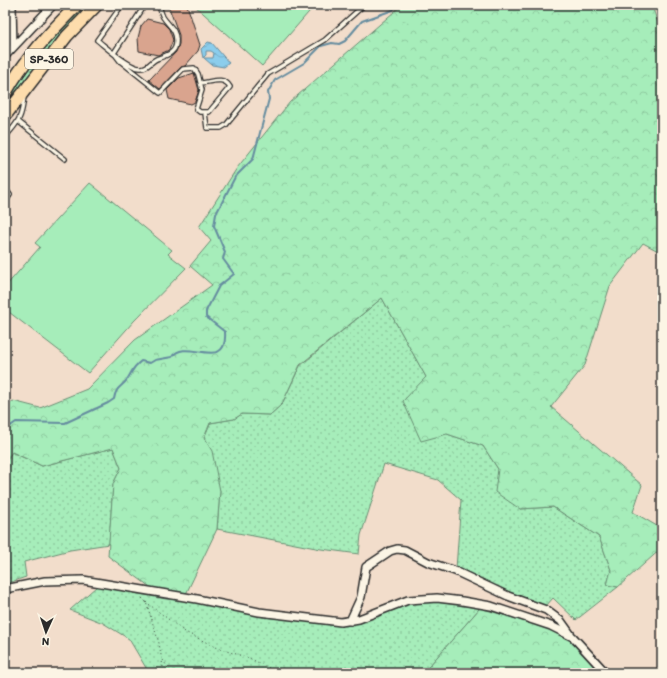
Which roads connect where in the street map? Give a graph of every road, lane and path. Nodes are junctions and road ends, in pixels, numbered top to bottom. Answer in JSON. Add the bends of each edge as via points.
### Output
{"nodes":[{"id":1,"x":12,"y":5,"type":"edge"},
{"id":2,"x":53,"y":5,"type":"edge"},
{"id":3,"x":77,"y":5,"type":"edge"},
{"id":4,"x":97,"y":5,"type":"edge"},
{"id":5,"x":122,"y":5,"type":"edge"},
{"id":6,"x":144,"y":5,"type":"edge"},
{"id":7,"x":159,"y":5,"type":"edge"},
{"id":8,"x":364,"y":5,"type":"edge"},
{"id":9,"x":13,"y":47,"type":"junction"},
{"id":10,"x":114,"y":53,"type":"junction"},
{"id":11,"x":5,"y":56,"type":"edge"},
{"id":12,"x":200,"y":83,"type":"junction"},
{"id":13,"x":25,"y":88,"type":"junction"},
{"id":14,"x":5,"y":94,"type":"edge"},
{"id":15,"x":205,"y":113,"type":"junction"},
{"id":16,"x":5,"y":116,"type":"edge"},
{"id":17,"x":19,"y":122,"type":"junction"},
{"id":18,"x":5,"y":137,"type":"edge"},
{"id":19,"x":65,"y":160,"type":"dead end"},
{"id":20,"x":5,"y":188,"type":"edge"},
{"id":21,"x":5,"y":202,"type":"edge"},
{"id":22,"x":136,"y":589,"type":"junction"},
{"id":23,"x":5,"y":590,"type":"edge"},
{"id":24,"x":146,"y":602,"type":"junction"},
{"id":25,"x":350,"y":621,"type":"junction"},
{"id":26,"x":573,"y":637,"type":"junction"},
{"id":27,"x":163,"y":659,"type":"junction"},
{"id":28,"x":164,"y":673,"type":"edge"},
{"id":29,"x":170,"y":673,"type":"edge"},
{"id":30,"x":279,"y":673,"type":"edge"},
{"id":31,"x":606,"y":673,"type":"edge"}],
"edges":[{"from":1,"to":9,"type":"street"},
{"from":2,"to":9,"type":"street"},
{"from":3,"to":14,"type":"main road","number":"SP-360","via":[[33,51]]},
{"from":4,"to":13,"type":"main road","number":"SP-360","via":[[67,36]]},
{"from":5,"to":10,"type":"lane","via":[[97,40]]},
{"from":6,"to":10,"type":"lane"},
{"from":7,"to":10,"type":"lane","via":[[176,35],[175,47],[170,54],[156,58],[141,68],[133,67]]},
{"from":8,"to":15,"type":"lane","via":[[325,40],[268,74],[226,125],[221,128],[207,128]]},
{"from":9,"to":11,"type":"street"},
{"from":10,"to":12,"type":"lane","via":[[160,93],[186,68],[196,70]]},
{"from":12,"to":15,"type":"lane","via":[[202,94],[196,109]]},
{"from":12,"to":15,"type":"lane","via":[[224,80],[230,87],[213,109]]},
{"from":13,"to":16,"type":"main road","number":"SP-360"},
{"from":13,"to":17,"type":"lane"},
{"from":17,"to":18,"type":"lane"},
{"from":17,"to":19,"type":"lane"},
{"from":20,"to":21,"type":"lane","via":[[10,195]]},
{"from":22,"to":23,"type":"street","via":[[100,582],[64,580],[45,581]]},
{"from":22,"to":24,"type":"path"},
{"from":22,"to":25,"type":"street","via":[[259,612]]},
{"from":24,"to":27,"type":"path"},
{"from":24,"to":30,"type":"path","via":[[185,632]]},
{"from":25,"to":26,"type":"street","via":[[402,601],[437,598],[491,606],[551,626]]},
{"from":25,"to":26,"type":"street","via":[[361,597],[366,567],[397,549],[405,550],[428,562],[546,610],[561,621]]},
{"from":26,"to":31,"type":"street"},
{"from":27,"to":28,"type":"path"},
{"from":27,"to":29,"type":"path"}]}
